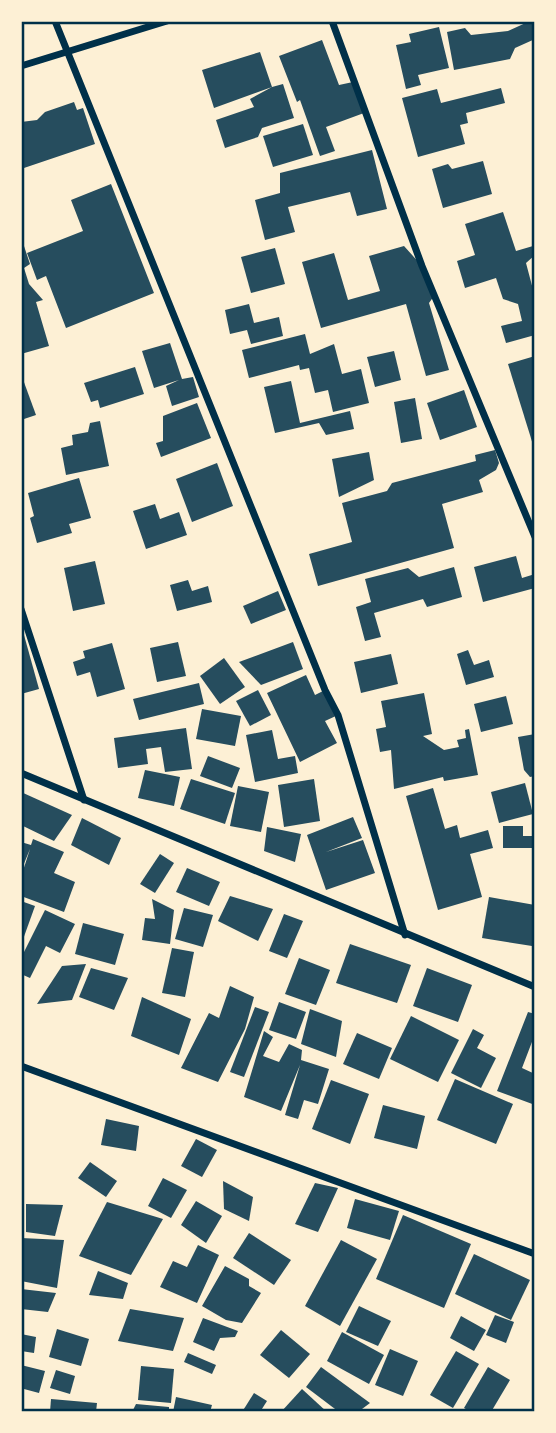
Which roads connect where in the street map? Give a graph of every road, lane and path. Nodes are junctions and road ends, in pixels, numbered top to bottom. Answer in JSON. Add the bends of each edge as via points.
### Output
{"nodes":[{"id":1,"x":55,"y":21,"type":"edge"},
{"id":2,"x":167,"y":21,"type":"edge"},
{"id":3,"x":332,"y":21,"type":"edge"},
{"id":4,"x":67,"y":52,"type":"junction"},
{"id":5,"x":21,"y":66,"type":"edge"},
{"id":6,"x":535,"y":537,"type":"edge"},
{"id":7,"x":21,"y":609,"type":"edge"},
{"id":8,"x":21,"y":773,"type":"edge"},
{"id":9,"x":84,"y":800,"type":"junction"},
{"id":10,"x":405,"y":935,"type":"junction"},
{"id":11,"x":535,"y":987,"type":"edge"},
{"id":12,"x":21,"y":1066,"type":"edge"},
{"id":13,"x":535,"y":1254,"type":"edge"}],
"edges":[{"from":1,"to":4,"type":"street"},
{"from":2,"to":4,"type":"street"},
{"from":3,"to":6,"type":"street","via":[[422,266]]},
{"from":4,"to":5,"type":"street"},
{"from":4,"to":10,"type":"street","via":[[338,715]]},
{"from":7,"to":9,"type":"street"},
{"from":8,"to":9,"type":"street"},
{"from":9,"to":10,"type":"street"},
{"from":10,"to":11,"type":"street"},
{"from":12,"to":13,"type":"street"}]}
